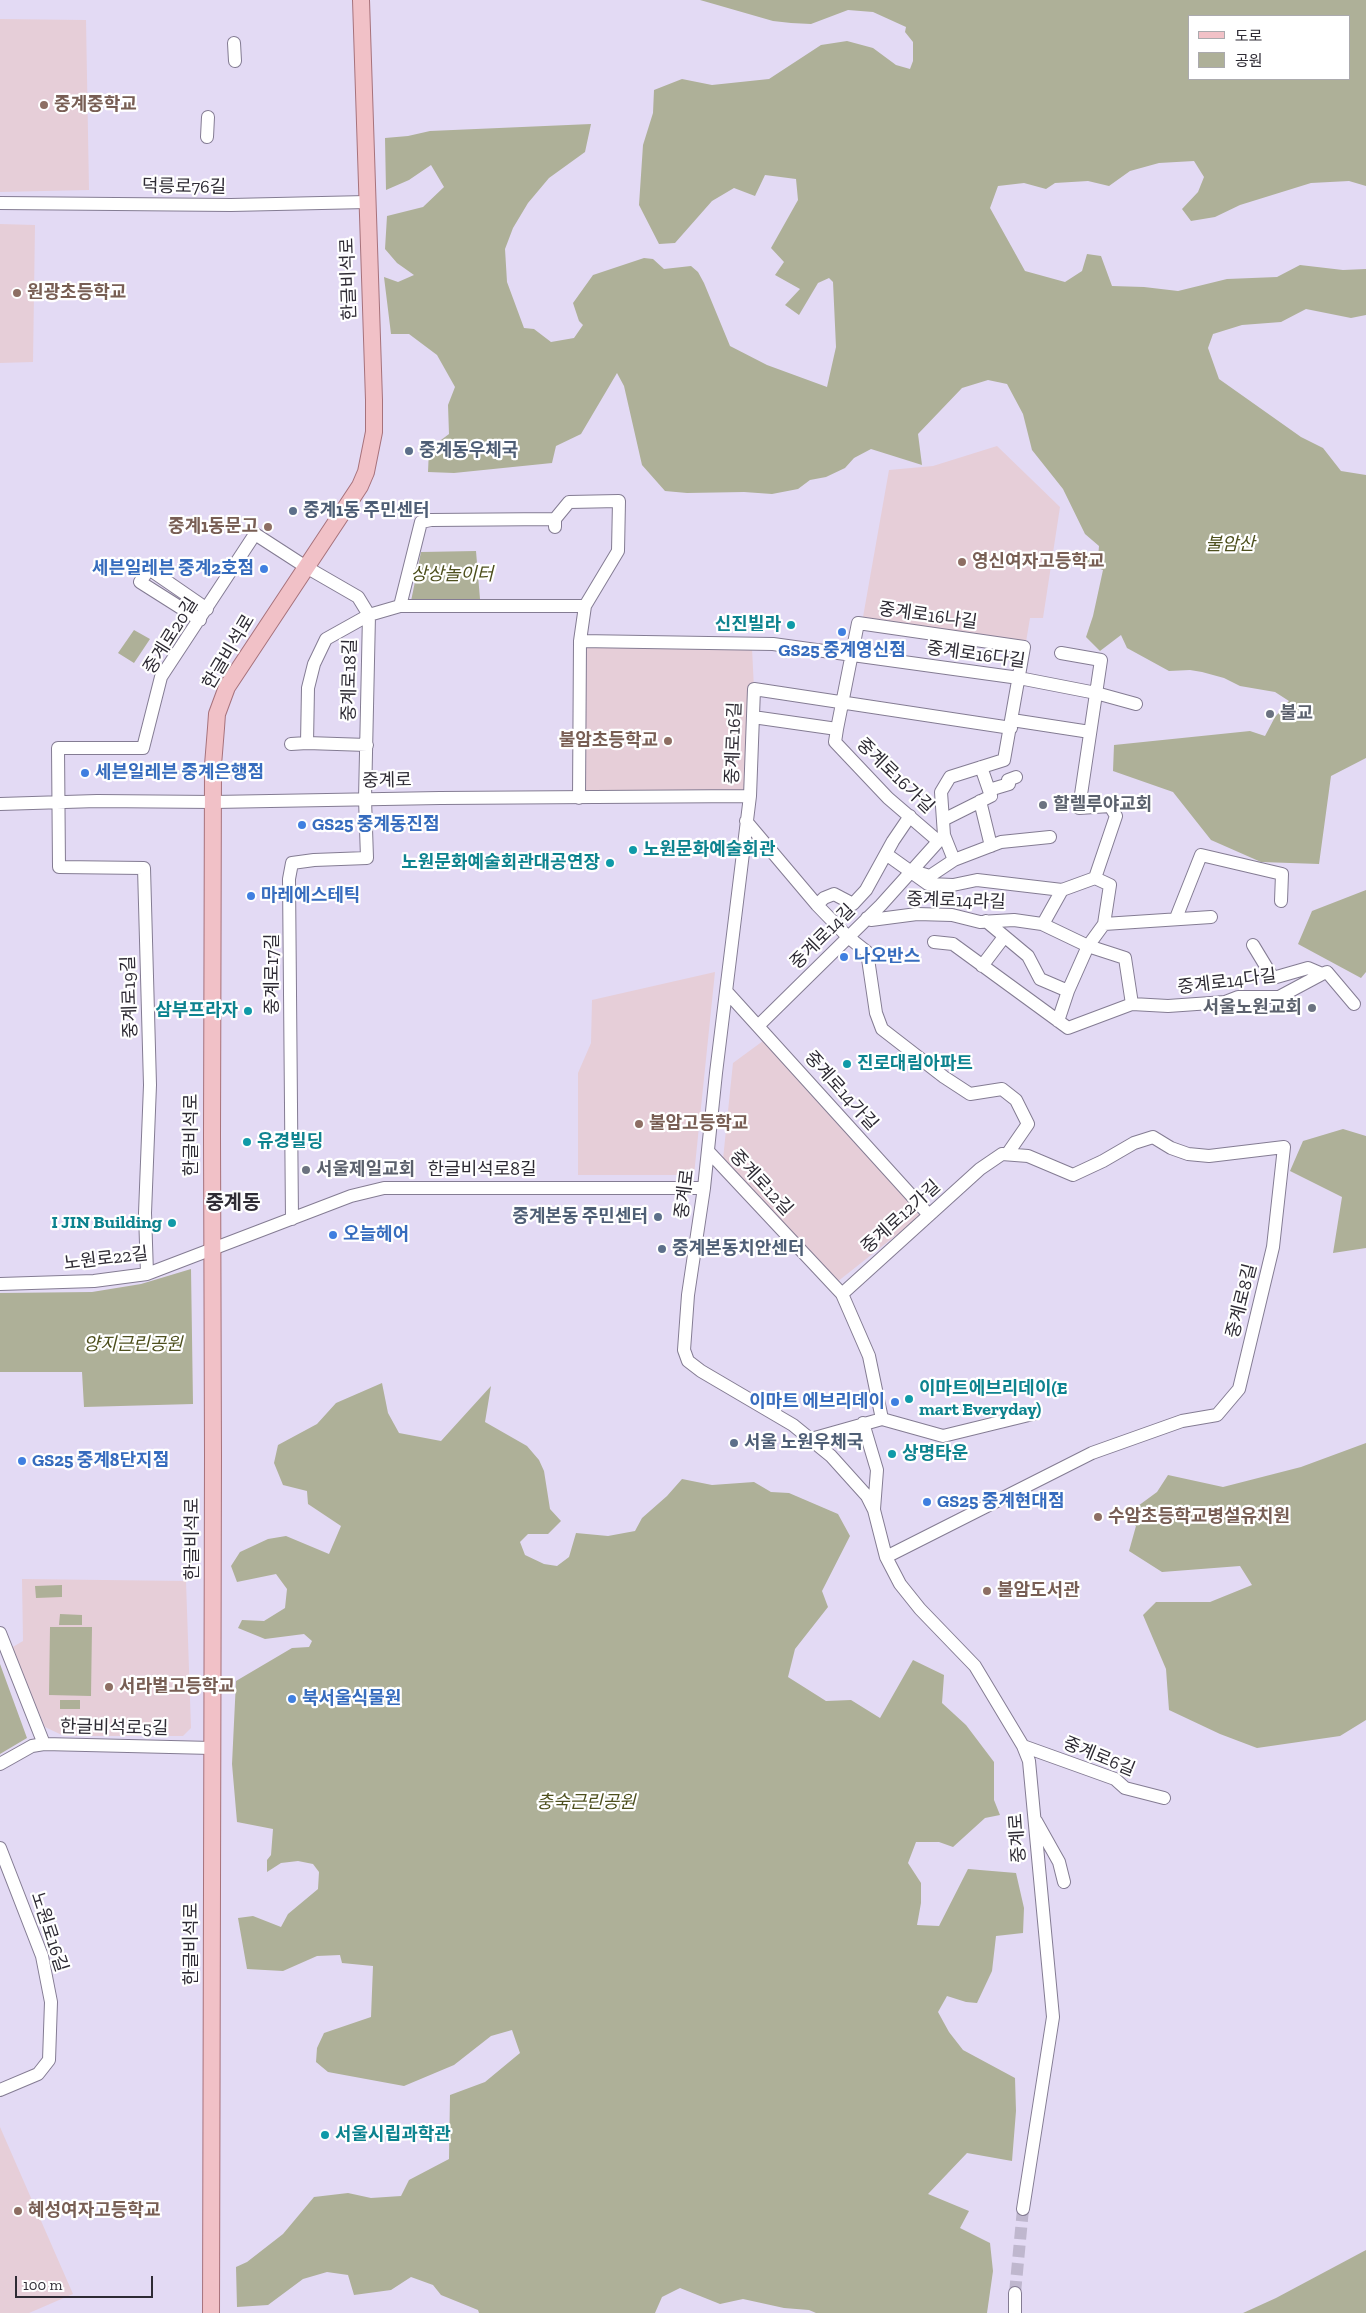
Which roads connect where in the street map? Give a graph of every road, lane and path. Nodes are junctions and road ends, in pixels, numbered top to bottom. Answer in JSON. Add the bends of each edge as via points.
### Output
{"nodes":[{"id":1,"x":361,"y":0,"type":"edge"},
{"id":2,"x":234,"y":43,"type":"dead end"},
{"id":3,"x":235,"y":61,"type":"dead end"},
{"id":4,"x":208,"y":117,"type":"dead end"},
{"id":5,"x":207,"y":137,"type":"dead end"},
{"id":6,"x":367,"y":202,"type":"junction"},
{"id":7,"x":0,"y":203,"type":"edge"},
{"id":8,"x":306,"y":567,"type":"junction"},
{"id":9,"x":400,"y":606,"type":"junction"},
{"id":10,"x":585,"y":606,"type":"junction"},
{"id":11,"x":369,"y":615,"type":"junction"},
{"id":12,"x":580,"y":641,"type":"junction"},
{"id":13,"x":1061,"y":653,"type":"dead end"},
{"id":14,"x":851,"y":654,"type":"junction"},
{"id":15,"x":1019,"y":678,"type":"junction"},
{"id":16,"x":1096,"y":693,"type":"junction"},
{"id":17,"x":841,"y":702,"type":"junction"},
{"id":18,"x":1136,"y":704,"type":"dead end"},
{"id":19,"x":753,"y":717,"type":"junction"},
{"id":20,"x":1011,"y":724,"type":"junction"},
{"id":21,"x":837,"y":729,"type":"junction"},
{"id":22,"x":1090,"y":732,"type":"junction"},
{"id":23,"x":307,"y":743,"type":"junction"},
{"id":24,"x":291,"y":744,"type":"dead end"},
{"id":25,"x":367,"y":745,"type":"junction"},
{"id":26,"x":981,"y":767,"type":"junction"},
{"id":27,"x":1016,"y":777,"type":"dead end"},
{"id":28,"x":989,"y":790,"type":"junction"},
{"id":29,"x":750,"y":796,"type":"junction"},
{"id":30,"x":579,"y":798,"type":"junction"},
{"id":31,"x":365,"y":799,"type":"junction"},
{"id":32,"x":980,"y":801,"type":"junction"},
{"id":33,"x":58,"y":802,"type":"junction"},
{"id":34,"x":214,"y":802,"type":"junction"},
{"id":35,"x":0,"y":804,"type":"edge"},
{"id":36,"x":910,"y":816,"type":"junction"},
{"id":37,"x":943,"y":820,"type":"junction"},
{"id":38,"x":746,"y":821,"type":"junction"},
{"id":39,"x":1050,"y":836,"type":"dead end"},
{"id":40,"x":941,"y":838,"type":"junction"},
{"id":41,"x":991,"y":846,"type":"junction"},
{"id":42,"x":886,"y":854,"type":"junction"},
{"id":43,"x":954,"y":860,"type":"junction"},
{"id":44,"x":911,"y":871,"type":"junction"},
{"id":45,"x":1095,"y":878,"type":"junction"},
{"id":46,"x":1062,"y":890,"type":"junction"},
{"id":47,"x":1281,"y":901,"type":"dead end"},
{"id":48,"x":817,"y":905,"type":"junction"},
{"id":49,"x":1211,"y":917,"type":"dead end"},
{"id":50,"x":867,"y":918,"type":"junction"},
{"id":51,"x":1176,"y":918,"type":"junction"},
{"id":52,"x":986,"y":921,"type":"junction"},
{"id":53,"x":1043,"y":924,"type":"junction"},
{"id":54,"x":1104,"y":924,"type":"junction"},
{"id":55,"x":1004,"y":936,"type":"junction"},
{"id":56,"x":848,"y":937,"type":"junction"},
{"id":57,"x":934,"y":942,"type":"dead end"},
{"id":58,"x":1253,"y":945,"type":"dead end"},
{"id":59,"x":1088,"y":946,"type":"junction"},
{"id":60,"x":982,"y":966,"type":"junction"},
{"id":61,"x":1322,"y":974,"type":"junction"},
{"id":62,"x":1068,"y":990,"type":"junction"},
{"id":63,"x":726,"y":991,"type":"junction"},
{"id":64,"x":1132,"y":1004,"type":"junction"},
{"id":65,"x":1354,"y":1004,"type":"dead end"},
{"id":66,"x":1058,"y":1021,"type":"junction"},
{"id":67,"x":758,"y":1026,"type":"junction"},
{"id":68,"x":708,"y":1152,"type":"junction"},
{"id":69,"x":1008,"y":1153,"type":"junction"},
{"id":70,"x":704,"y":1188,"type":"junction"},
{"id":71,"x":929,"y":1216,"type":"junction"},
{"id":72,"x":292,"y":1219,"type":"junction"},
{"id":73,"x":212,"y":1251,"type":"junction"},
{"id":74,"x":147,"y":1274,"type":"junction"},
{"id":75,"x":0,"y":1284,"type":"edge"},
{"id":76,"x":842,"y":1294,"type":"junction"},
{"id":77,"x":1032,"y":1414,"type":"dead end"},
{"id":78,"x":882,"y":1419,"type":"junction"},
{"id":79,"x":863,"y":1424,"type":"junction"},
{"id":80,"x":811,"y":1440,"type":"junction"},
{"id":81,"x":874,"y":1510,"type":"junction"},
{"id":82,"x":886,"y":1557,"type":"junction"},
{"id":83,"x":0,"y":1633,"type":"edge"},
{"id":84,"x":44,"y":1744,"type":"junction"},
{"id":85,"x":1023,"y":1746,"type":"junction"},
{"id":86,"x":212,"y":1748,"type":"junction"},
{"id":87,"x":0,"y":1764,"type":"edge"},
{"id":88,"x":1164,"y":1798,"type":"dead end"},
{"id":89,"x":1036,"y":1821,"type":"junction"},
{"id":90,"x":0,"y":1848,"type":"edge"},
{"id":91,"x":1064,"y":1882,"type":"dead end"},
{"id":92,"x":0,"y":2090,"type":"edge"},
{"id":93,"x":1023,"y":2209,"type":"tunnel mouth"},
{"id":94,"x":1015,"y":2293,"type":"tunnel mouth"},
{"id":95,"x":211,"y":2313,"type":"edge"},
{"id":96,"x":1015,"y":2313,"type":"edge"}],
"edges":[{"from":1,"to":6,"type":"main road","name":"한글비석로"},
{"from":2,"to":3,"type":"street"},
{"from":4,"to":5,"type":"street"},
{"from":6,"to":7,"type":"street","name":"덕릉로76길","via":[[231,205]]},
{"from":6,"to":8,"type":"main road","name":"한글비석로","via":[[374,432],[360,486]]},
{"from":8,"to":11,"type":"street","name":"중계로18길","via":[[358,597]]},
{"from":8,"to":33,"type":"street","name":"중계로20길","via":[[255,534],[161,677],[143,748],[58,748]]},
{"from":8,"to":34,"type":"main road","name":"한글비석로","via":[[224,694],[216,728]]},
{"from":9,"to":10,"type":"street"},
{"from":9,"to":10,"type":"street","via":[[421,522],[555,523],[569,502],[619,501],[618,551]]},
{"from":9,"to":11,"type":"street"},
{"from":10,"to":12,"type":"street"},
{"from":11,"to":23,"type":"street","name":"중계로18길","via":[[326,639],[314,664],[308,688]]},
{"from":11,"to":25,"type":"street","name":"중계로18길"},
{"from":12,"to":14,"type":"street","via":[[774,644]]},
{"from":12,"to":30,"type":"street"},
{"from":13,"to":16,"type":"street","via":[[1101,660]]},
{"from":14,"to":15,"type":"street","name":"중계로16다길"},
{"from":14,"to":15,"type":"street","name":"중계로16나길","via":[[858,623],[1024,647]]},
{"from":14,"to":17,"type":"street","name":"중계로16나길"},
{"from":15,"to":16,"type":"street","name":"중계로16다길"},
{"from":15,"to":20,"type":"street"},
{"from":16,"to":18,"type":"street","name":"중계로16다길"},
{"from":16,"to":22,"type":"street"},
{"from":17,"to":19,"type":"street","name":"중계로16길","via":[[754,689]]},
{"from":17,"to":20,"type":"street","name":"중계로16길"},
{"from":17,"to":21,"type":"street"},
{"from":19,"to":21,"type":"street","name":"중계로16가길"},
{"from":19,"to":29,"type":"street","name":"중계로16길"},
{"from":20,"to":22,"type":"street","name":"중계로16길"},
{"from":20,"to":26,"type":"street","via":[[1004,760]]},
{"from":21,"to":36,"type":"street","name":"중계로16가길","via":[[834,742]]},
{"from":22,"to":45,"type":"street","via":[[1079,808],[1110,806],[1116,816]]},
{"from":23,"to":24,"type":"street"},
{"from":23,"to":25,"type":"street","name":"중계로18길"},
{"from":25,"to":31,"type":"street","name":"중계로18길"},
{"from":26,"to":28,"type":"street"},
{"from":26,"to":37,"type":"street","via":[[950,777],[941,792]]},
{"from":27,"to":28,"type":"street","via":[[1008,780],[1009,784]]},
{"from":28,"to":32,"type":"street","via":[[992,796]]},
{"from":29,"to":30,"type":"street","name":"중계로"},
{"from":29,"to":38,"type":"street","name":"중계로"},
{"from":30,"to":31,"type":"street","name":"중계로"},
{"from":31,"to":34,"type":"street","name":"중계로"},
{"from":31,"to":72,"type":"street","name":"중계로17길","via":[[366,858],[292,863],[289,879]]},
{"from":32,"to":37,"type":"street"},
{"from":32,"to":41,"type":"street"},
{"from":33,"to":34,"type":"street","name":"중계로"},
{"from":33,"to":35,"type":"street","name":"중계로"},
{"from":33,"to":74,"type":"street","name":"중계로19길","via":[[59,867],[144,868],[150,1084],[145,1213]]},
{"from":34,"to":73,"type":"main road","name":"한글비석로"},
{"from":36,"to":40,"type":"street","name":"중계로16가길"},
{"from":36,"to":42,"type":"street"},
{"from":37,"to":40,"type":"street"},
{"from":38,"to":48,"type":"street"},
{"from":38,"to":63,"type":"street","name":"중계로"},
{"from":39,"to":41,"type":"street"},
{"from":40,"to":43,"type":"street"},
{"from":40,"to":44,"type":"street","name":"중계로14길"},
{"from":41,"to":43,"type":"street"},
{"from":42,"to":44,"type":"street"},
{"from":42,"to":48,"type":"street","via":[[866,890],[852,904],[834,894]]},
{"from":43,"to":44,"type":"street","via":[[930,876]]},
{"from":44,"to":46,"type":"street","via":[[928,884],[954,885],[977,880]]},
{"from":44,"to":50,"type":"street","name":"중계로14길"},
{"from":45,"to":46,"type":"street"},
{"from":45,"to":54,"type":"street","via":[[1110,885]]},
{"from":46,"to":53,"type":"street"},
{"from":47,"to":51,"type":"street","via":[[1282,874],[1202,855]]},
{"from":48,"to":56,"type":"street"},
{"from":49,"to":51,"type":"street"},
{"from":50,"to":52,"type":"street","name":"중계로14라길","via":[[917,914],[952,915]]},
{"from":50,"to":56,"type":"street","name":"중계로14길"},
{"from":51,"to":54,"type":"street"},
{"from":52,"to":53,"type":"street","name":"중계로14라길"},
{"from":52,"to":55,"type":"street"},
{"from":53,"to":59,"type":"street","name":"중계로14라길"},
{"from":54,"to":59,"type":"street"},
{"from":55,"to":60,"type":"street"},
{"from":55,"to":62,"type":"street","via":[[1028,956],[1040,979]]},
{"from":56,"to":67,"type":"street","name":"중계로14길"},
{"from":56,"to":69,"type":"street","via":[[867,952],[876,1013],[882,1029],[970,1094],[1002,1089],[1016,1100],[1028,1124]]},
{"from":57,"to":60,"type":"street","name":"중계로14다길","via":[[953,944]]},
{"from":58,"to":61,"type":"street","name":"중계로14다길","via":[[1273,978],[1308,968]]},
{"from":59,"to":62,"type":"street"},
{"from":59,"to":64,"type":"street","name":"중계로14라길","via":[[1126,958]]},
{"from":60,"to":66,"type":"street","name":"중계로14다길"},
{"from":61,"to":64,"type":"street","name":"중계로14다길","via":[[1280,997],[1238,997],[1225,1002],[1168,1006]]},
{"from":61,"to":65,"type":"street","name":"중계로14다길","via":[[1327,972]]},
{"from":62,"to":66,"type":"street"},
{"from":63,"to":67,"type":"street","name":"중계로14가길"},
{"from":63,"to":68,"type":"street","name":"중계로"},
{"from":64,"to":66,"type":"street","name":"중계로14다길","via":[[1068,1028]]},
{"from":67,"to":71,"type":"street","name":"중계로14가길"},
{"from":68,"to":70,"type":"street","name":"중계로"},
{"from":68,"to":76,"type":"street","name":"중계로12길"},
{"from":69,"to":71,"type":"street","name":"중계로12가길","via":[[985,1165]]},
{"from":69,"to":82,"type":"street","name":"중계로8길","via":[[1028,1156],[1073,1174],[1134,1143],[1153,1137],[1188,1154],[1209,1156],[1284,1147],[1273,1247],[1239,1388],[1217,1415],[1182,1420],[1092,1453]]},
{"from":70,"to":72,"type":"street","name":"한글비석로8길","via":[[384,1188],[351,1196]]},
{"from":70,"to":80,"type":"street","name":"중계로","via":[[688,1295],[684,1344],[688,1360],[701,1371],[794,1425]]},
{"from":71,"to":76,"type":"street","name":"중계로12가길"},
{"from":72,"to":73,"type":"street","name":"한글비석로8길"},
{"from":73,"to":74,"type":"street","name":"노원로22길"},
{"from":73,"to":86,"type":"main road","name":"한글비석로"},
{"from":74,"to":75,"type":"street","name":"노원로22길","via":[[94,1281]]},
{"from":76,"to":78,"type":"street","name":"중계로12길","via":[[869,1356]]},
{"from":77,"to":78,"type":"street","via":[[943,1436]]},
{"from":78,"to":79,"type":"street"},
{"from":79,"to":80,"type":"street"},
{"from":79,"to":81,"type":"street","name":"중계로","via":[[877,1470]]},
{"from":80,"to":81,"type":"street","name":"중계로","via":[[867,1496]]},
{"from":81,"to":82,"type":"street","name":"중계로"},
{"from":82,"to":85,"type":"street","name":"중계로","via":[[900,1584],[920,1609],[975,1666]]},
{"from":83,"to":84,"type":"street","name":"한글비석로5길"},
{"from":84,"to":86,"type":"street","name":"한글비석로5길"},
{"from":84,"to":87,"type":"street","via":[[32,1746]]},
{"from":85,"to":88,"type":"street","name":"중계로6길","via":[[1114,1779],[1125,1788]]},
{"from":85,"to":89,"type":"street","name":"중계로","via":[[1029,1761]]},
{"from":86,"to":95,"type":"main road","name":"한글비석로"},
{"from":89,"to":91,"type":"street","via":[[1059,1862]]},
{"from":89,"to":93,"type":"street","name":"중계로","via":[[1036,1854],[1053,2017]]},
{"from":90,"to":92,"type":"street","name":"노원로16길","via":[[42,1956],[51,2002],[48,2060],[38,2074]]},
{"from":94,"to":96,"type":"street"}]}
